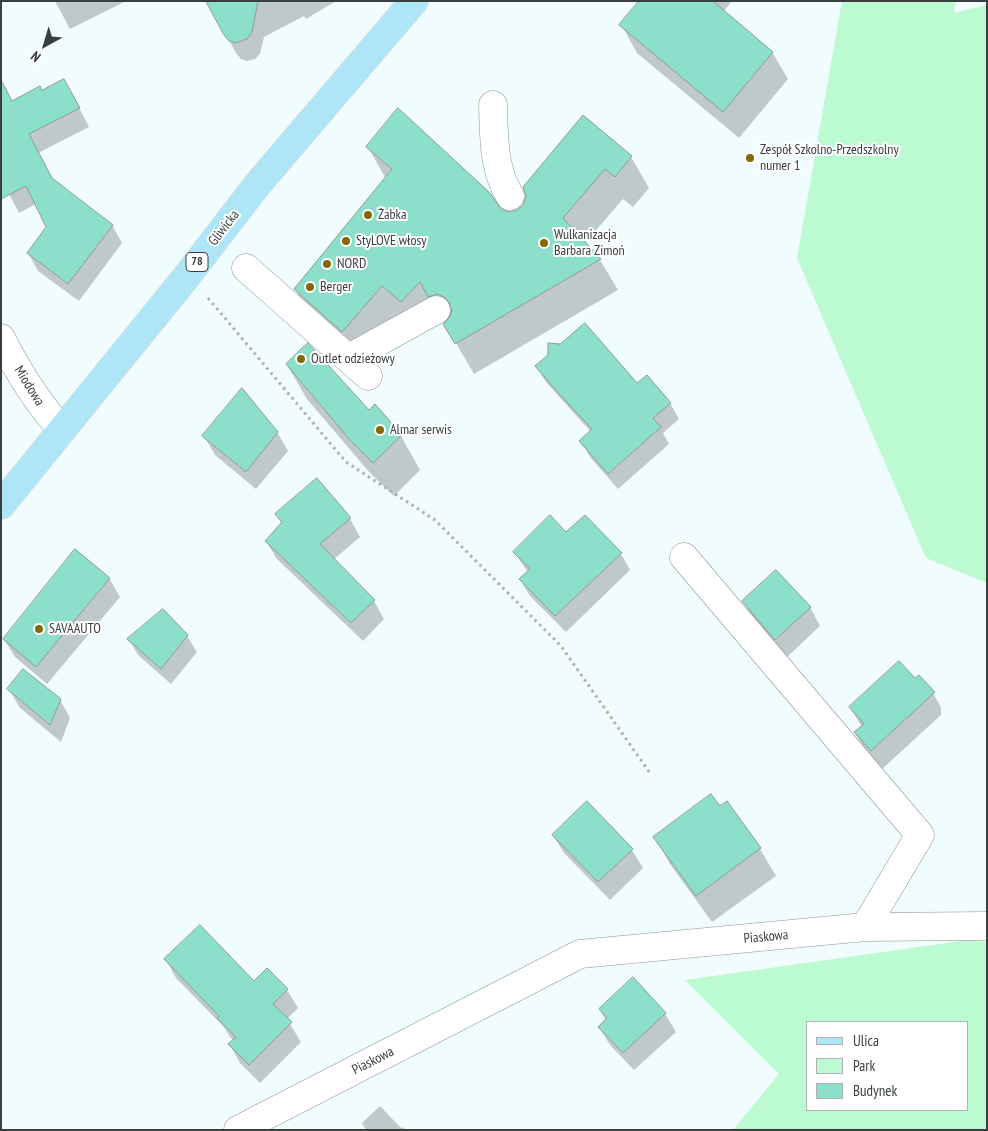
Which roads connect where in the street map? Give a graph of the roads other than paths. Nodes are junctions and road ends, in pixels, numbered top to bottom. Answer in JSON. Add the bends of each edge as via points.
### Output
{"nodes":[{"id":1,"x":414,"y":1,"type":"edge"},
{"id":2,"x":493,"y":105,"type":"dead end"},
{"id":3,"x":510,"y":196,"type":"dead end"},
{"id":4,"x":246,"y":268,"type":"dead end"},
{"id":5,"x":436,"y":310,"type":"dead end"},
{"id":6,"x":1,"y":338,"type":"edge"},
{"id":7,"x":62,"y":430,"type":"junction"},
{"id":8,"x":1,"y":505,"type":"edge"},
{"id":9,"x":684,"y":557,"type":"dead end"},
{"id":10,"x":987,"y":926,"type":"edge"},
{"id":11,"x":865,"y":927,"type":"junction"},
{"id":12,"x":238,"y":1130,"type":"edge"}],
"edges":[{"from":1,"to":7,"type":"main road","name":"Gliwicka","number":"78","via":[[257,186]]},
{"from":2,"to":3,"type":"street","via":[[495,150],[504,186]]},
{"from":4,"to":5,"type":"street","via":[[359,367]]},
{"from":6,"to":7,"type":"street","name":"Miodowa","via":[[30,390]]},
{"from":7,"to":8,"type":"main road","name":"Gliwicka","number":"78"},
{"from":9,"to":11,"type":"street","via":[[920,835]]},
{"from":10,"to":11,"type":"street","name":"Piaskowa"},
{"from":11,"to":12,"type":"street","name":"Piaskowa","via":[[580,954]]}]}
